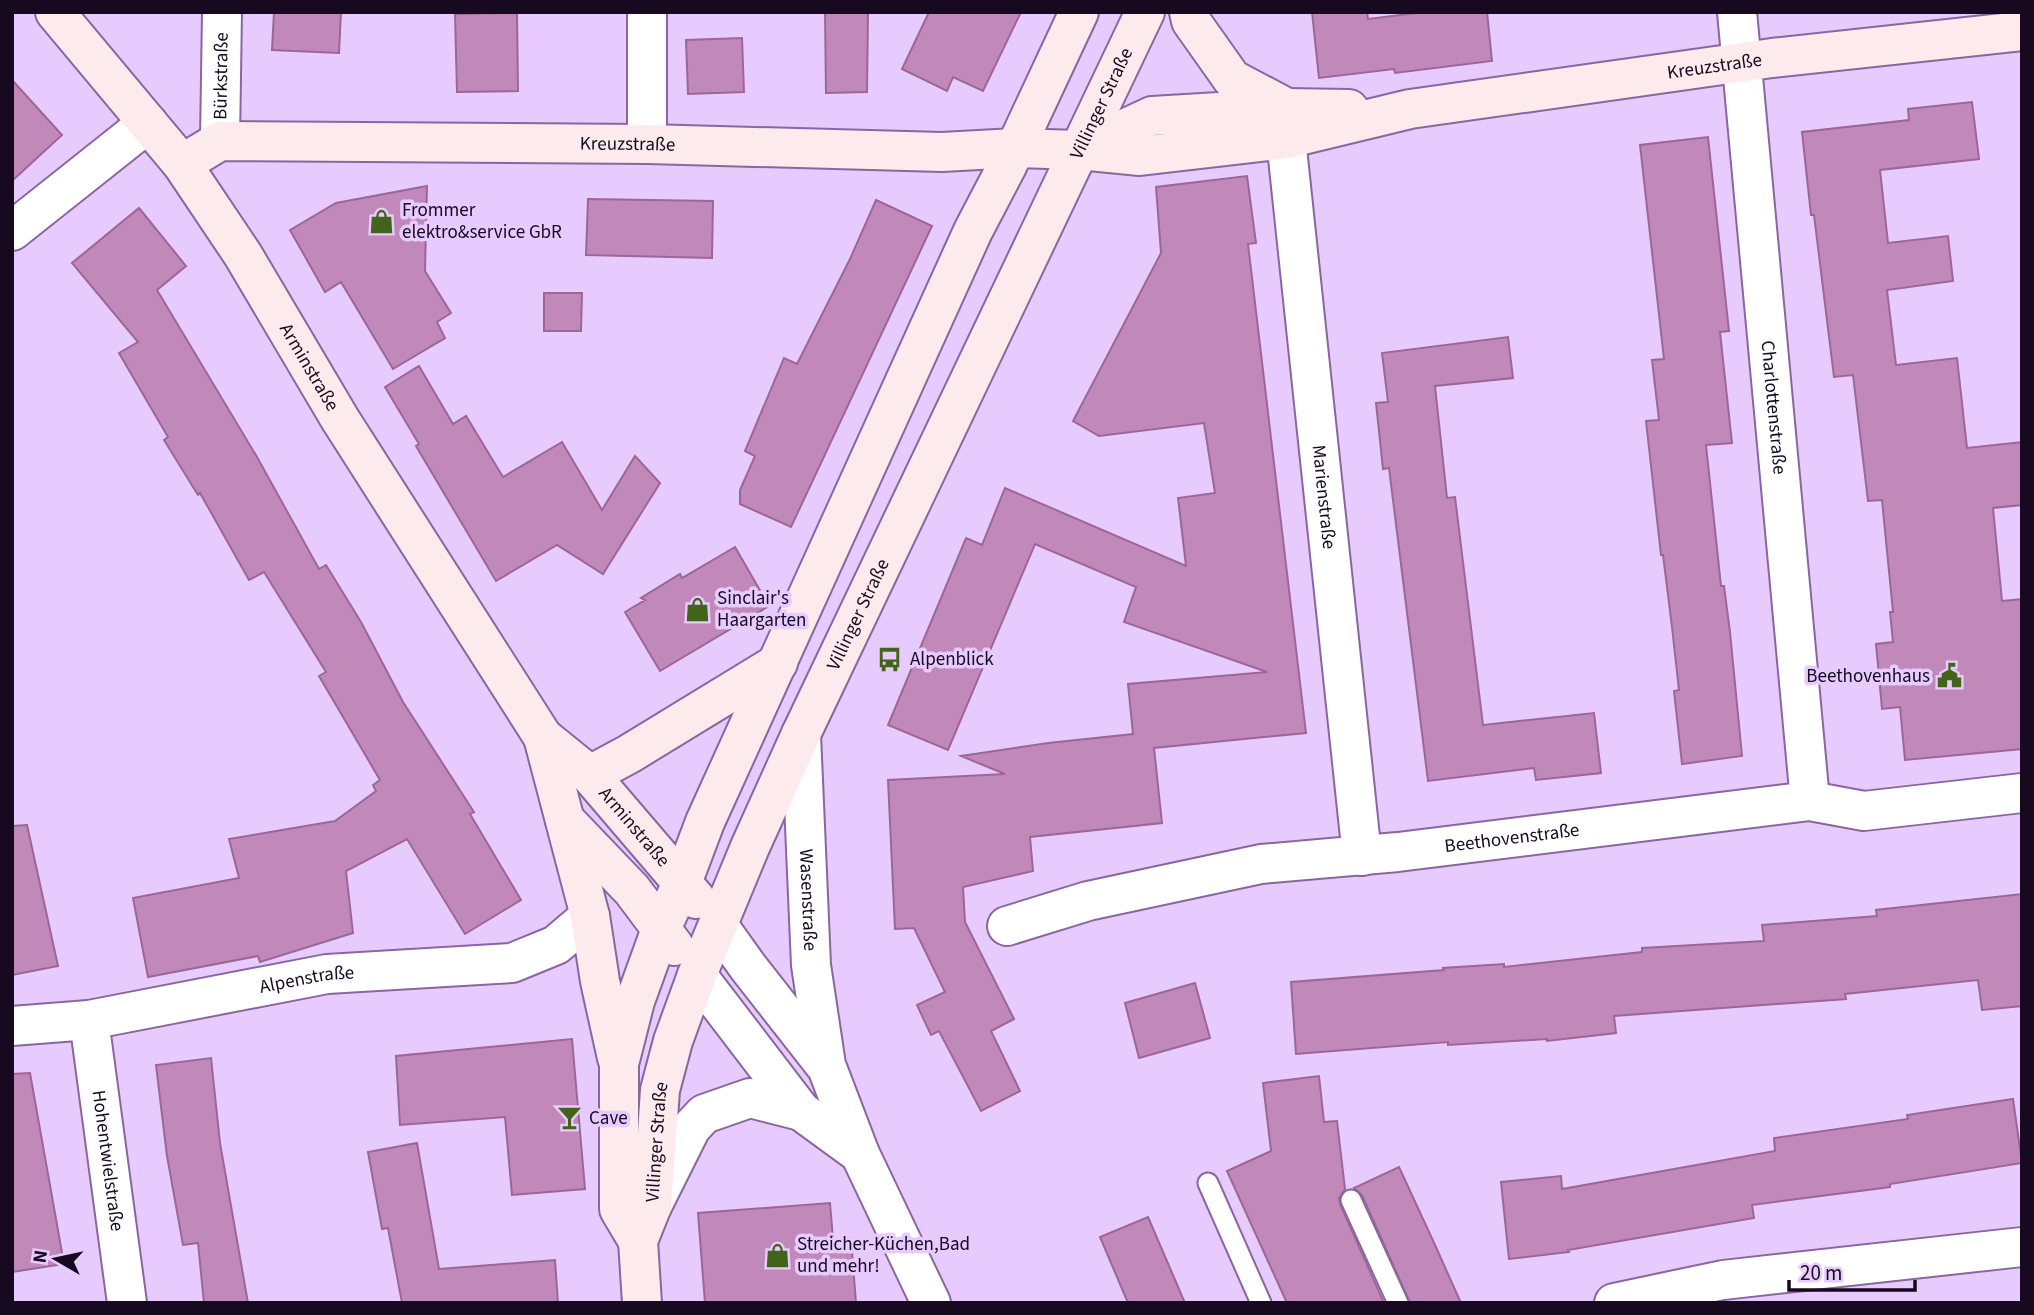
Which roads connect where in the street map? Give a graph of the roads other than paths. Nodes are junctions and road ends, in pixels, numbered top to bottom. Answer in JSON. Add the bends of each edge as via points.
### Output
{"nodes":[{"id":1,"x":55,"y":12,"type":"edge"},
{"id":2,"x":222,"y":12,"type":"edge"},
{"id":3,"x":647,"y":12,"type":"edge"},
{"id":4,"x":1079,"y":12,"type":"edge"},
{"id":5,"x":1145,"y":12,"type":"edge"},
{"id":6,"x":1189,"y":12,"type":"edge"},
{"id":7,"x":1737,"y":12,"type":"edge"},
{"id":8,"x":2022,"y":31,"type":"edge"},
{"id":9,"x":1742,"y":62,"type":"junction"},
{"id":10,"x":148,"y":123,"type":"junction"},
{"id":11,"x":1286,"y":123,"type":"junction"},
{"id":12,"x":220,"y":141,"type":"junction"},
{"id":13,"x":646,"y":144,"type":"junction"},
{"id":14,"x":1015,"y":148,"type":"junction"},
{"id":15,"x":1079,"y":150,"type":"junction"},
{"id":16,"x":182,"y":164,"type":"junction"},
{"id":17,"x":12,"y":231,"type":"edge"},
{"id":18,"x":778,"y":663,"type":"junction"},
{"id":19,"x":801,"y":734,"type":"junction"},
{"id":20,"x":543,"y":737,"type":"junction"},
{"id":21,"x":590,"y":775,"type":"junction"},
{"id":22,"x":2022,"y":793,"type":"edge"},
{"id":23,"x":1810,"y":801,"type":"junction"},
{"id":24,"x":561,"y":816,"type":"junction"},
{"id":25,"x":1362,"y":856,"type":"junction"},
{"id":26,"x":682,"y":883,"type":"junction"},
{"id":27,"x":590,"y":916,"type":"junction"},
{"id":28,"x":718,"y":925,"type":"junction"},
{"id":29,"x":1007,"y":926,"type":"dead end"},
{"id":30,"x":661,"y":929,"type":"junction"},
{"id":31,"x":697,"y":975,"type":"junction"},
{"id":32,"x":89,"y":1020,"type":"junction"},
{"id":33,"x":12,"y":1026,"type":"edge"},
{"id":34,"x":619,"y":1064,"type":"junction"},
{"id":35,"x":826,"y":1065,"type":"junction"},
{"id":36,"x":802,"y":1111,"type":"junction"},
{"id":37,"x":860,"y":1154,"type":"junction"},
{"id":38,"x":1208,"y":1183,"type":"dead end"},
{"id":39,"x":1351,"y":1200,"type":"dead end"},
{"id":40,"x":645,"y":1224,"type":"junction"},
{"id":41,"x":2022,"y":1247,"type":"edge"},
{"id":42,"x":127,"y":1303,"type":"edge"},
{"id":43,"x":642,"y":1303,"type":"edge"},
{"id":44,"x":931,"y":1303,"type":"edge"},
{"id":45,"x":1262,"y":1303,"type":"edge"},
{"id":46,"x":1398,"y":1303,"type":"edge"},
{"id":47,"x":1614,"y":1303,"type":"edge"}],
"edges":[{"from":1,"to":10,"type":"street","name":"Arminstraße"},
{"from":2,"to":12,"type":"street","name":"Bürkstraße"},
{"from":3,"to":13,"type":"street"},
{"from":4,"to":14,"type":"street","name":"Villinger Straße"},
{"from":5,"to":15,"type":"street","name":"Villinger Straße"},
{"from":6,"to":11,"type":"street","via":[[1232,79]]},
{"from":7,"to":9,"type":"street","name":"Charlottenstraße"},
{"from":8,"to":9,"type":"street","name":"Kreuzstraße"},
{"from":9,"to":11,"type":"street","name":"Kreuzstraße"},
{"from":9,"to":23,"type":"street","name":"Charlottenstraße"},
{"from":10,"to":16,"type":"street","name":"Arminstraße"},
{"from":10,"to":17,"type":"street"},
{"from":11,"to":15,"type":"street","name":"Kreuzstraße","via":[[1140,156]]},
{"from":11,"to":25,"type":"street","name":"Marienstraße"},
{"from":12,"to":13,"type":"street","name":"Kreuzstraße"},
{"from":12,"to":16,"type":"street"},
{"from":13,"to":14,"type":"street","name":"Kreuzstraße","via":[[942,152]]},
{"from":14,"to":15,"type":"street","name":"Kreuzstraße"},
{"from":14,"to":18,"type":"street","name":"Villinger Straße"},
{"from":15,"to":19,"type":"street","name":"Villinger Straße"},
{"from":16,"to":20,"type":"street","name":"Arminstraße"},
{"from":18,"to":21,"type":"street"},
{"from":18,"to":26,"type":"street","name":"Villinger Straße"},
{"from":19,"to":28,"type":"street","name":"Villinger Straße"},
{"from":19,"to":35,"type":"street","name":"Wasenstraße","via":[[811,965]]},
{"from":20,"to":21,"type":"street","name":"Arminstraße"},
{"from":20,"to":24,"type":"street","name":"Arminstraße"},
{"from":21,"to":26,"type":"street","name":"Arminstraße"},
{"from":22,"to":23,"type":"street","name":"Beethovenstraße","via":[[1864,811]]},
{"from":23,"to":25,"type":"street","name":"Beethovenstraße"},
{"from":24,"to":27,"type":"street","name":"Arminstraße"},
{"from":24,"to":30,"type":"street","via":[[632,890]]},
{"from":25,"to":29,"type":"street","name":"Beethovenstraße","via":[[1261,864],[1088,901]]},
{"from":26,"to":28,"type":"street","name":"Arminstraße"},
{"from":26,"to":30,"type":"street","name":"Villinger Straße"},
{"from":27,"to":32,"type":"street","name":"Alpenstraße","via":[[556,945],[512,963],[327,974]]},
{"from":27,"to":34,"type":"street","name":"Arminstraße"},
{"from":28,"to":31,"type":"street","name":"Villinger Straße"},
{"from":28,"to":35,"type":"street","name":"Wasenstraße"},
{"from":30,"to":31,"type":"street"},
{"from":30,"to":34,"type":"street","name":"Villinger Straße"},
{"from":31,"to":36,"type":"street","name":"Wasenstraße"},
{"from":31,"to":40,"type":"street","name":"Villinger Straße","via":[[660,1090]]},
{"from":32,"to":33,"type":"street","name":"Alpenstraße"},
{"from":32,"to":42,"type":"street","name":"Hohentwielstraße"},
{"from":34,"to":40,"type":"street","name":"Villinger Straße","via":[[619,1209]]},
{"from":35,"to":37,"type":"street","name":"Wasenstraße"},
{"from":36,"to":37,"type":"street","name":"Wasenstraße"},
{"from":36,"to":40,"type":"street","name":"Wasenstraße","via":[[750,1098],[704,1114],[691,1128]]},
{"from":37,"to":44,"type":"street","name":"Wasenstraße"},
{"from":38,"to":45,"type":"lane"},
{"from":39,"to":46,"type":"lane"},
{"from":40,"to":43,"type":"street","name":"Villinger Straße"},
{"from":41,"to":47,"type":"street","via":[[1723,1280]]}]}
